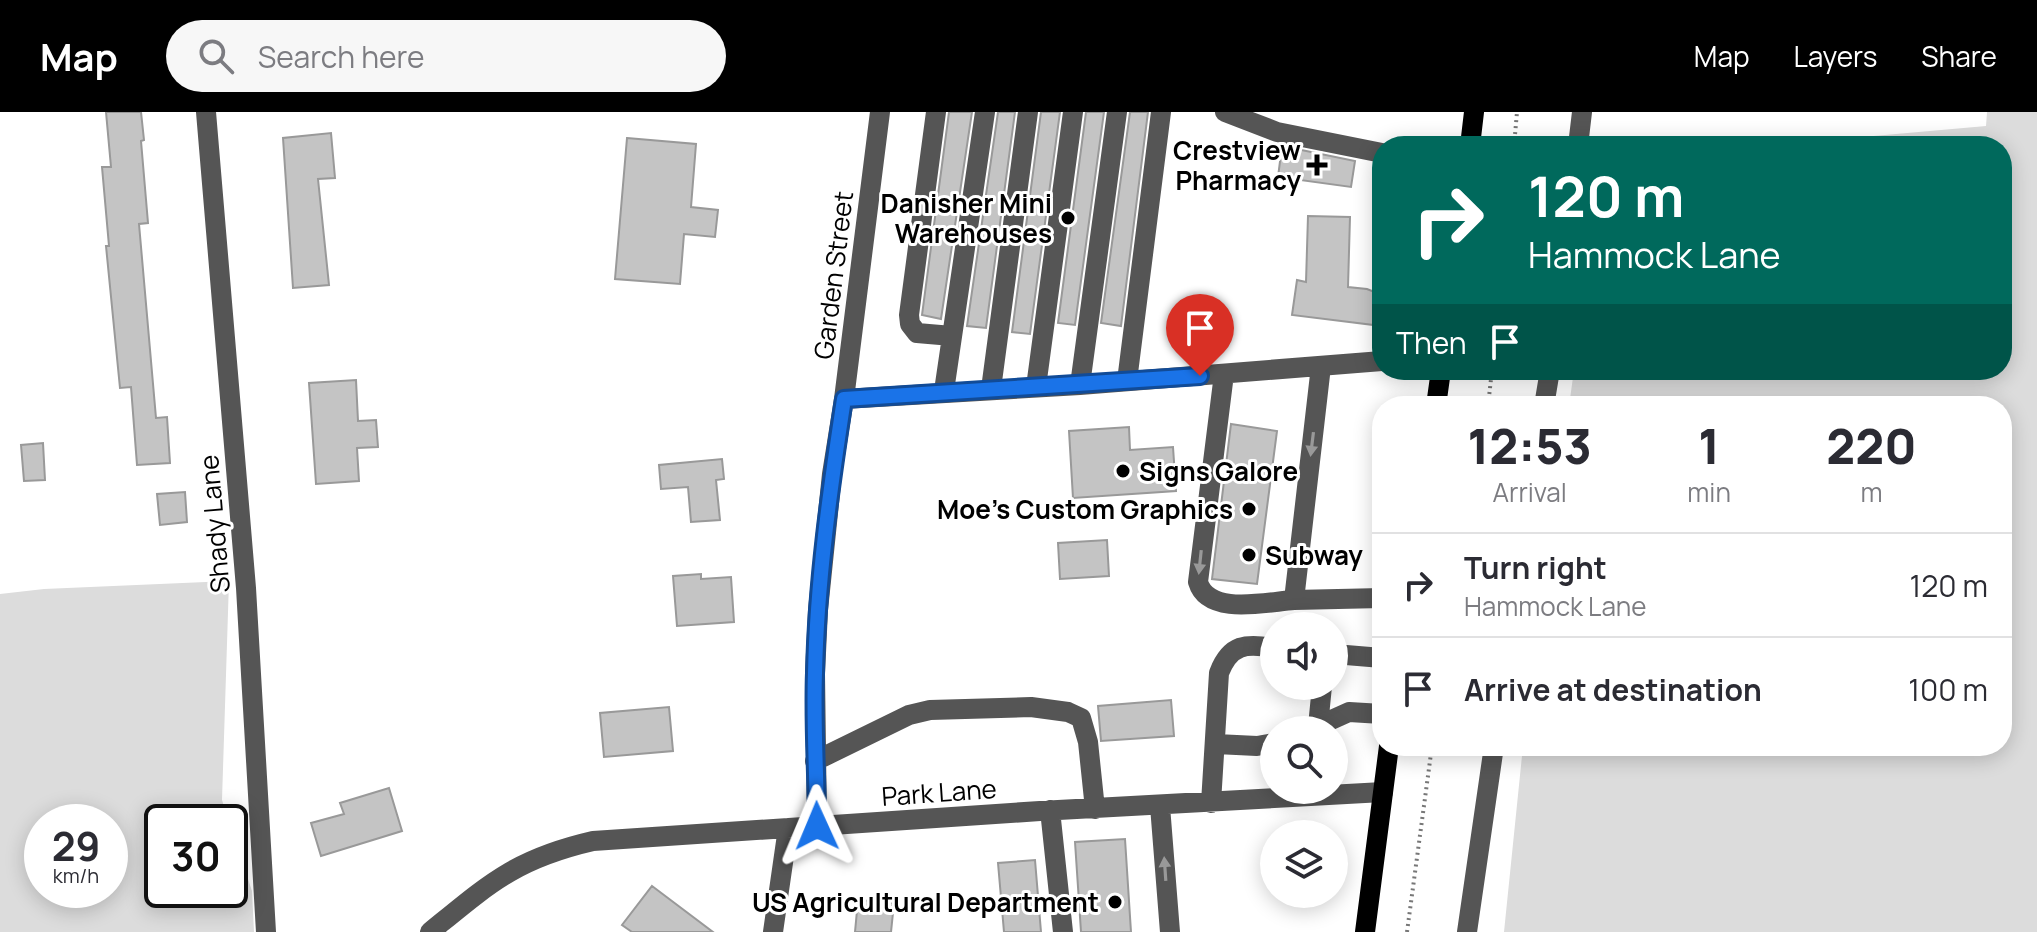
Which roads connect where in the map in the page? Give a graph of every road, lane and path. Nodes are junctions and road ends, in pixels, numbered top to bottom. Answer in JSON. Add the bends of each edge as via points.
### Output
{"nodes":[{"id":1,"x":206,"y":112,"type":"edge"},
{"id":2,"x":880,"y":112,"type":"edge"},
{"id":3,"x":936,"y":112,"type":"edge"},
{"id":4,"x":985,"y":112,"type":"edge"},
{"id":5,"x":1028,"y":112,"type":"edge"},
{"id":6,"x":1073,"y":112,"type":"edge"},
{"id":7,"x":1117,"y":112,"type":"edge"},
{"id":8,"x":1161,"y":112,"type":"edge"},
{"id":9,"x":1225,"y":112,"type":"edge"},
{"id":10,"x":1474,"y":112,"type":"edge"},
{"id":11,"x":1517,"y":112,"type":"edge"},
{"id":12,"x":1582,"y":112,"type":"edge"},
{"id":13,"x":1471,"y":136,"type":"edge"},
{"id":14,"x":1515,"y":136,"type":"edge"},
{"id":15,"x":1579,"y":136,"type":"edge"},
{"id":16,"x":1372,"y":151,"type":"edge"},
{"id":17,"x":952,"y":336,"type":"junction"},
{"id":18,"x":1372,"y":362,"type":"edge"},
{"id":19,"x":1321,"y":366,"type":"junction"},
{"id":20,"x":1224,"y":374,"type":"junction"},
{"id":21,"x":1127,"y":381,"type":"junction"},
{"id":22,"x":1080,"y":385,"type":"junction"},
{"id":23,"x":1036,"y":387,"type":"junction"},
{"id":24,"x":991,"y":389,"type":"junction"},
{"id":25,"x":944,"y":391,"type":"junction"},
{"id":26,"x":844,"y":399,"type":"junction"},
{"id":27,"x":1372,"y":598,"type":"edge"},
{"id":28,"x":1294,"y":600,"type":"junction"},
{"id":29,"x":1260,"y":646,"type":"edge"},
{"id":30,"x":1348,"y":655,"type":"edge"},
{"id":31,"x":1372,"y":657,"type":"edge"},
{"id":32,"x":1372,"y":713,"type":"edge"},
{"id":33,"x":1340,"y":716,"type":"edge"},
{"id":34,"x":1216,"y":744,"type":"junction"},
{"id":35,"x":1260,"y":745,"type":"edge"},
{"id":36,"x":1388,"y":756,"type":"edge"},
{"id":37,"x":1431,"y":756,"type":"edge"},
{"id":38,"x":1493,"y":756,"type":"edge"},
{"id":39,"x":815,"y":761,"type":"junction"},
{"id":40,"x":1383,"y":792,"type":"junction"},
{"id":41,"x":1211,"y":803,"type":"junction"},
{"id":42,"x":1160,"y":806,"type":"junction"},
{"id":43,"x":1095,"y":809,"type":"junction"},
{"id":44,"x":1050,"y":810,"type":"junction"},
{"id":45,"x":817,"y":826,"type":"junction"},
{"id":46,"x":788,"y":828,"type":"junction"},
{"id":47,"x":266,"y":932,"type":"edge"},
{"id":48,"x":430,"y":932,"type":"edge"},
{"id":49,"x":773,"y":932,"type":"edge"},
{"id":50,"x":1063,"y":932,"type":"edge"},
{"id":51,"x":1170,"y":932,"type":"edge"},
{"id":52,"x":1365,"y":932,"type":"edge"},
{"id":53,"x":1407,"y":932,"type":"edge"},
{"id":54,"x":1467,"y":932,"type":"edge"}],
"edges":[{"from":1,"to":47,"type":"street","name":"Shady Lane","via":[[246,588]]},
{"from":2,"to":26,"type":"street","name":"Garden Street"},
{"from":3,"to":17,"type":"street","via":[[909,315],[917,333]]},
{"from":4,"to":17,"type":"street"},
{"from":5,"to":24,"type":"street"},
{"from":6,"to":23,"type":"street"},
{"from":7,"to":22,"type":"street"},
{"from":8,"to":21,"type":"street"},
{"from":9,"to":16,"type":"street","via":[[1277,132]]},
{"from":10,"to":13,"type":"main road"},
{"from":11,"to":14,"type":"path"},
{"from":12,"to":15,"type":"street"},
{"from":17,"to":25,"type":"street"},
{"from":18,"to":19,"type":"street"},
{"from":19,"to":20,"type":"street"},
{"from":19,"to":28,"type":"street","one_way":true},
{"from":20,"to":21,"type":"street"},
{"from":20,"to":28,"type":"street","one_way":true,"via":[[1198,582],[1209,599],[1223,604]]},
{"from":21,"to":22,"type":"street"},
{"from":22,"to":23,"type":"street"},
{"from":23,"to":24,"type":"street"},
{"from":24,"to":25,"type":"street"},
{"from":25,"to":26,"type":"street"},
{"from":26,"to":39,"type":"street","name":"Garden Street","via":[[818,610]]},
{"from":27,"to":28,"type":"street"},
{"from":29,"to":34,"type":"street","via":[[1225,656],[1219,673]]},
{"from":30,"to":31,"type":"street"},
{"from":32,"to":33,"type":"street"},
{"from":34,"to":35,"type":"street"},
{"from":34,"to":41,"type":"street"},
{"from":36,"to":40,"type":"main road"},
{"from":37,"to":53,"type":"path"},
{"from":38,"to":54,"type":"street"},
{"from":39,"to":43,"type":"street","via":[[930,710],[1031,707],[1068,712],[1081,718],[1088,742]]},
{"from":39,"to":45,"type":"street","name":"Garden Street"},
{"from":40,"to":41,"type":"street","name":"Park Lane"},
{"from":40,"to":52,"type":"main road"},
{"from":41,"to":42,"type":"street","name":"Park Lane"},
{"from":42,"to":43,"type":"street","name":"Park Lane"},
{"from":51,"to":42,"type":"street","one_way":true},
{"from":43,"to":44,"type":"street","name":"Park Lane"},
{"from":44,"to":45,"type":"street","name":"Park Lane"},
{"from":44,"to":50,"type":"street"},
{"from":45,"to":46,"type":"street","name":"Park Lane"},
{"from":46,"to":48,"type":"street","name":"Park Lane","via":[[593,841],[553,850],[500,876]]},
{"from":46,"to":49,"type":"street"}]}
